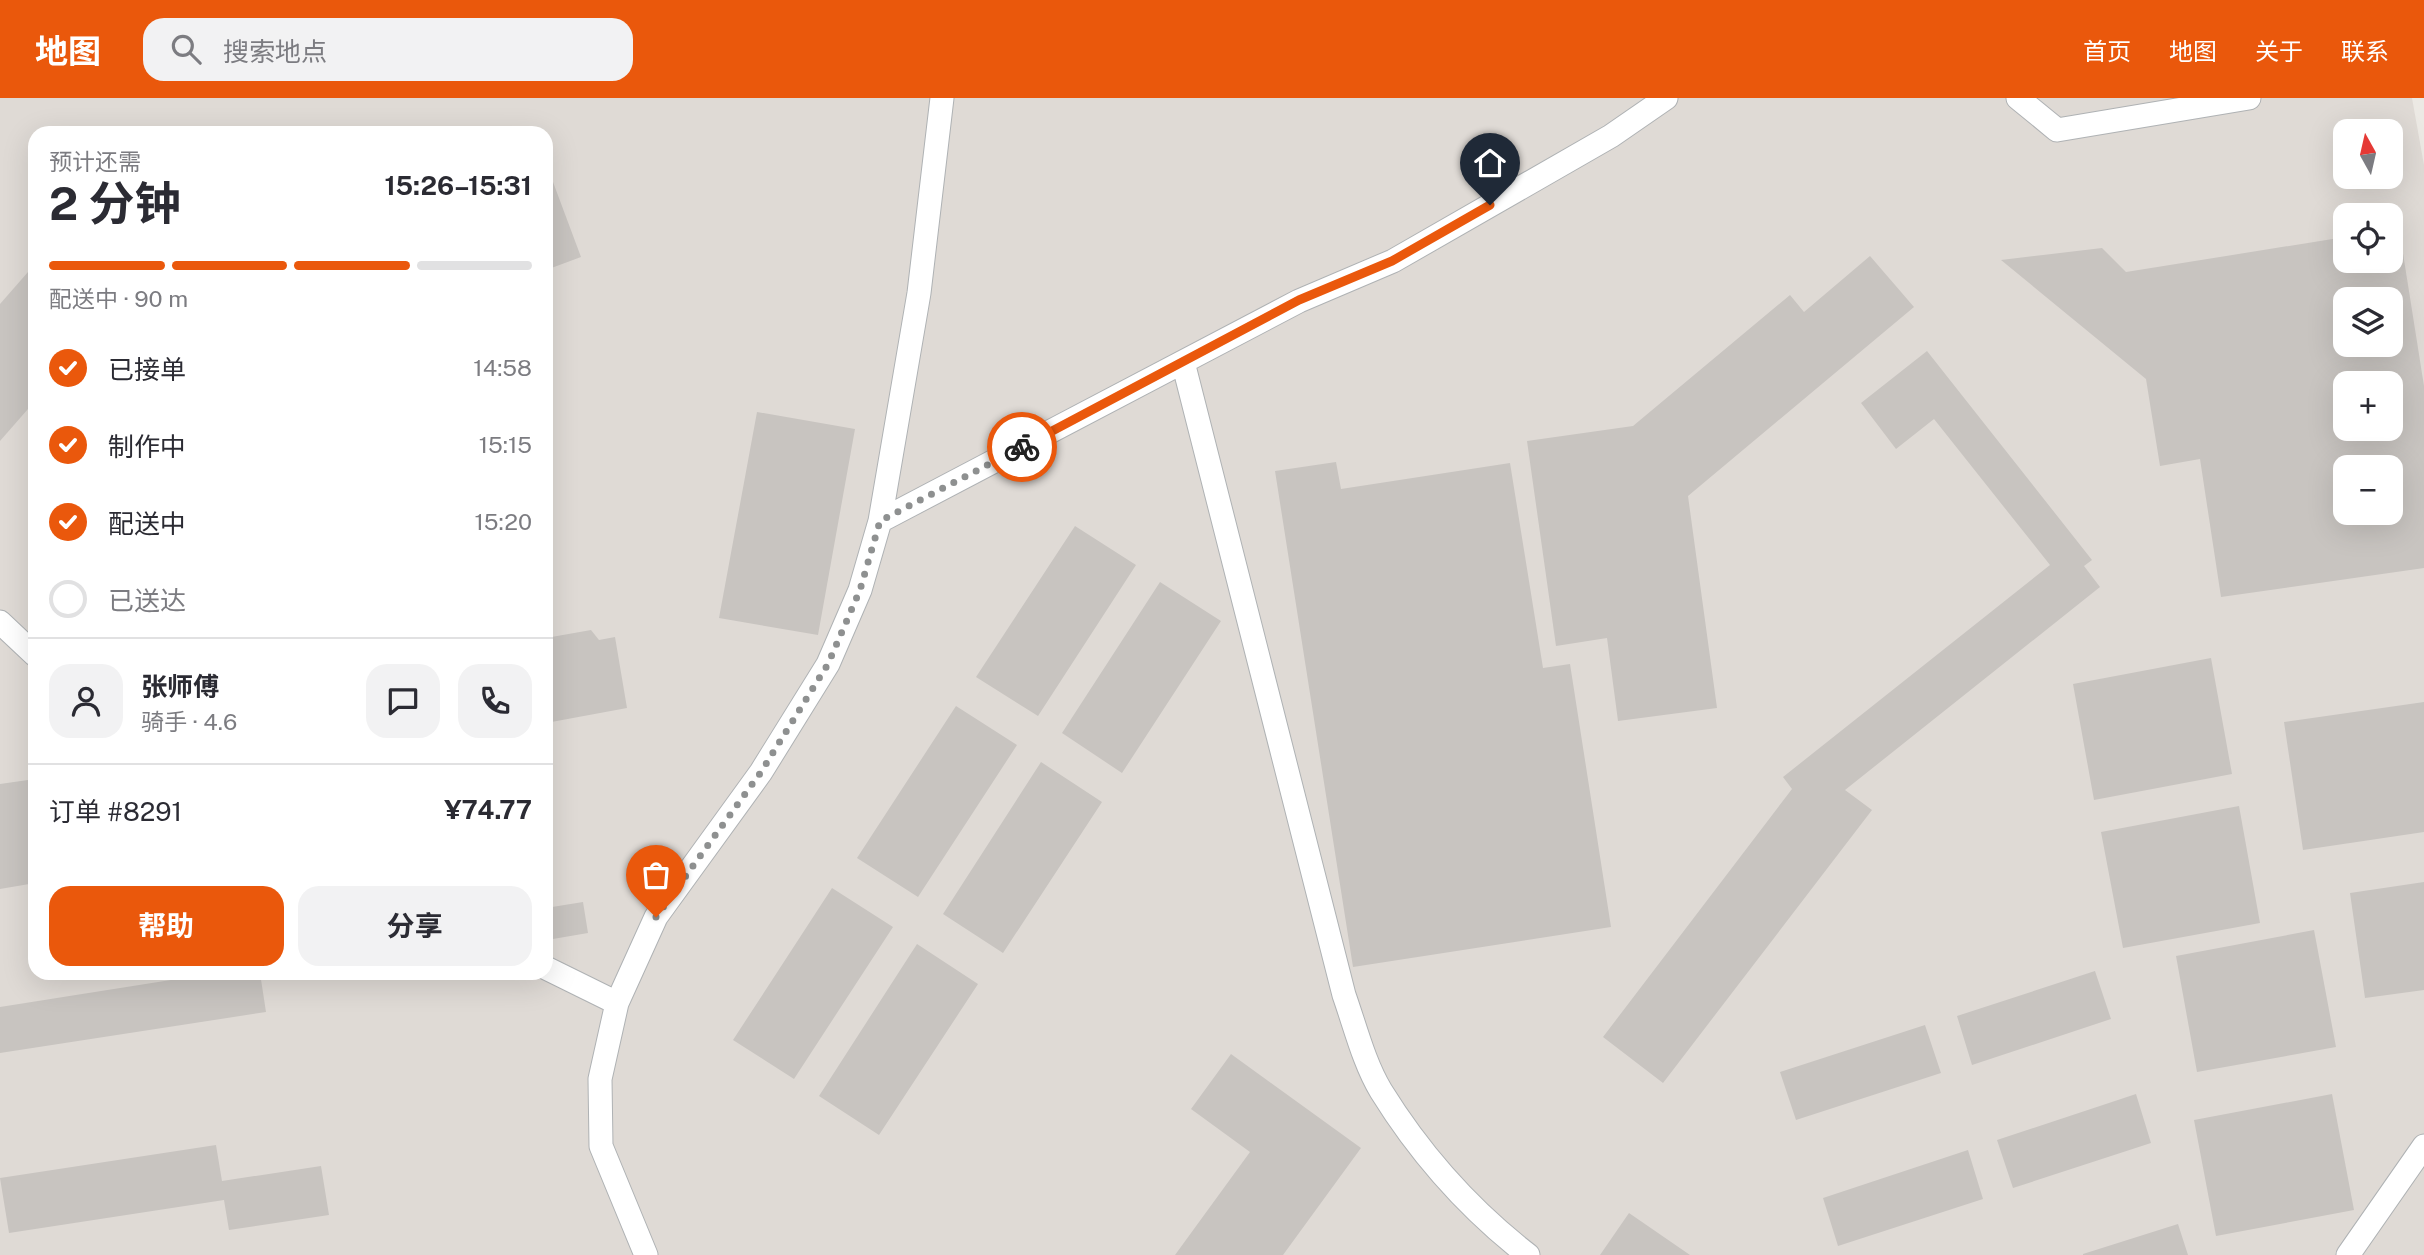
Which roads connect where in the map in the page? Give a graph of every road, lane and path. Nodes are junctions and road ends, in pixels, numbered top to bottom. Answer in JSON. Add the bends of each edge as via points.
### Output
{"nodes":[{"id":1,"x":942,"y":98,"type":"edge"},
{"id":2,"x":1666,"y":98,"type":"edge"},
{"id":3,"x":2018,"y":98,"type":"edge"},
{"id":4,"x":2249,"y":98,"type":"edge"},
{"id":5,"x":1183,"y":362,"type":"junction"},
{"id":6,"x":880,"y":521,"type":"junction"},
{"id":7,"x":0,"y":622,"type":"edge"},
{"id":8,"x":28,"y":648,"type":"edge"},
{"id":9,"x":553,"y":971,"type":"edge"},
{"id":10,"x":617,"y":1003,"type":"junction"},
{"id":11,"x":2424,"y":1146,"type":"edge"},
{"id":12,"x":646,"y":1255,"type":"edge"},
{"id":13,"x":1528,"y":1255,"type":"edge"},
{"id":14,"x":2348,"y":1255,"type":"edge"}],
"edges":[{"from":1,"to":6,"type":"lane","via":[[919,293]]},
{"from":2,"to":5,"type":"lane","via":[[1611,136],[1392,261],[1299,300]]},
{"from":3,"to":4,"type":"lane","via":[[2057,130]]},
{"from":5,"to":6,"type":"lane"},
{"from":5,"to":13,"type":"lane","via":[[1343,995],[1380,1089],[1438,1171]]},
{"from":6,"to":10,"type":"lane","via":[[860,590],[828,664],[761,772],[656,917]]},
{"from":7,"to":8,"type":"lane"},
{"from":9,"to":10,"type":"lane"},
{"from":10,"to":12,"type":"lane","via":[[600,1079],[601,1146]]},
{"from":11,"to":14,"type":"lane"}]}
